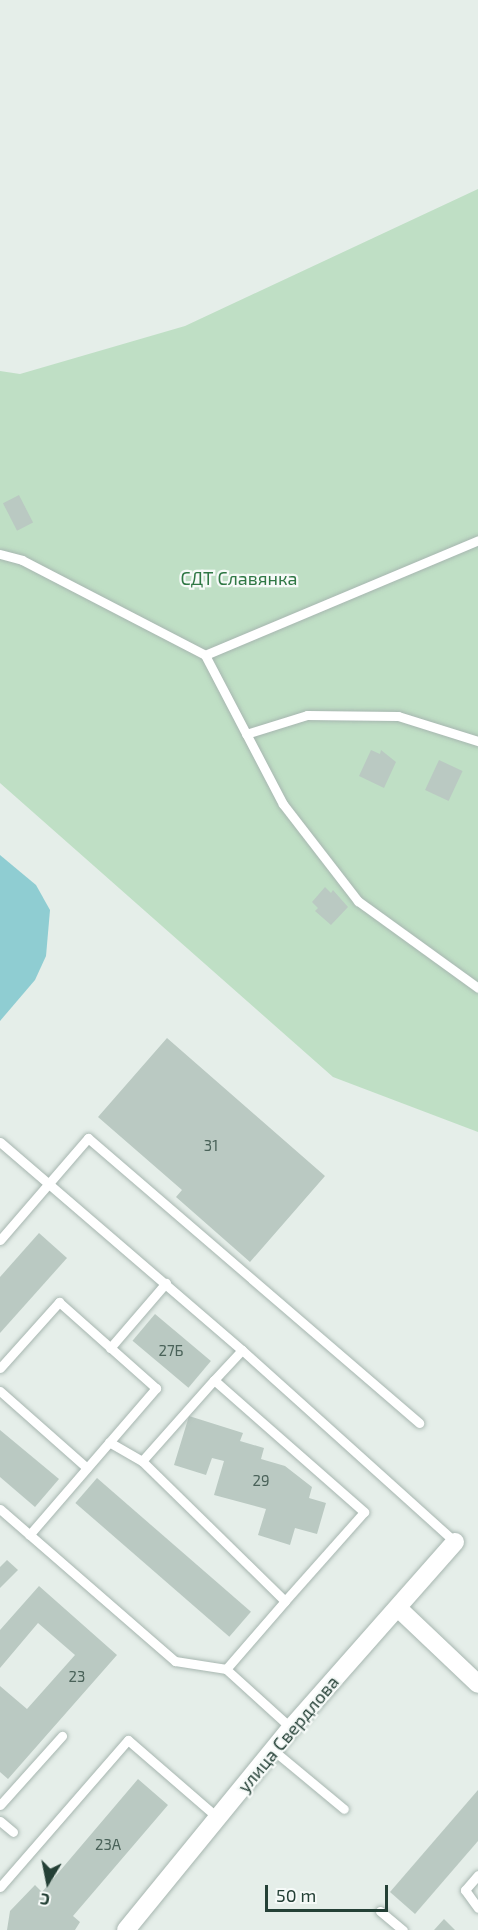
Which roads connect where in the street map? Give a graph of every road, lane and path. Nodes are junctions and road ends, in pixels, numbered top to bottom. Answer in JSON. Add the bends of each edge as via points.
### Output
{"nodes":[{"id":1,"x":478,"y":540,"type":"edge"},
{"id":2,"x":0,"y":554,"type":"edge"},
{"id":3,"x":205,"y":655,"type":"junction"},
{"id":4,"x":246,"y":734,"type":"junction"},
{"id":5,"x":478,"y":741,"type":"edge"},
{"id":6,"x":478,"y":988,"type":"edge"},
{"id":7,"x":0,"y":1142,"type":"edge"},
{"id":8,"x":49,"y":1182,"type":"junction"},
{"id":9,"x":0,"y":1240,"type":"edge"},
{"id":10,"x":166,"y":1283,"type":"junction"},
{"id":11,"x":110,"y":1348,"type":"junction"},
{"id":12,"x":242,"y":1350,"type":"junction"},
{"id":13,"x":0,"y":1368,"type":"edge"},
{"id":14,"x":214,"y":1380,"type":"junction"},
{"id":15,"x":0,"y":1391,"type":"edge"},
{"id":16,"x":419,"y":1423,"type":"dead end"},
{"id":17,"x":109,"y":1442,"type":"junction"},
{"id":18,"x":141,"y":1461,"type":"junction"},
{"id":19,"x":87,"y":1468,"type":"junction"},
{"id":20,"x":0,"y":1509,"type":"edge"},
{"id":21,"x":29,"y":1535,"type":"junction"},
{"id":22,"x":455,"y":1542,"type":"joint"},
{"id":23,"x":285,"y":1601,"type":"junction"},
{"id":24,"x":398,"y":1608,"type":"junction"},
{"id":25,"x":226,"y":1669,"type":"junction"},
{"id":26,"x":478,"y":1684,"type":"edge"},
{"id":27,"x":291,"y":1728,"type":"junction"},
{"id":28,"x":62,"y":1736,"type":"dead end"},
{"id":29,"x":273,"y":1750,"type":"junction"},
{"id":30,"x":0,"y":1805,"type":"edge"},
{"id":31,"x":344,"y":1809,"type":"dead end"},
{"id":32,"x":218,"y":1818,"type":"junction"},
{"id":33,"x":0,"y":1821,"type":"edge"},
{"id":34,"x":14,"y":1832,"type":"dead end"},
{"id":35,"x":478,"y":1875,"type":"edge"},
{"id":36,"x":0,"y":1887,"type":"edge"},
{"id":37,"x":478,"y":1908,"type":"edge"},
{"id":38,"x":380,"y":1911,"type":"dead end"},
{"id":39,"x":126,"y":1930,"type":"edge"},
{"id":40,"x":403,"y":1930,"type":"edge"}],
"edges":[{"from":1,"to":3,"type":"lane"},
{"from":2,"to":3,"type":"lane","via":[[22,560]]},
{"from":3,"to":4,"type":"lane"},
{"from":4,"to":5,"type":"lane","via":[[307,715],[398,716]]},
{"from":4,"to":6,"type":"lane","via":[[283,804],[358,901]]},
{"from":7,"to":8,"type":"lane"},
{"from":8,"to":9,"type":"lane"},
{"from":8,"to":10,"type":"lane"},
{"from":8,"to":16,"type":"lane","via":[[88,1138]]},
{"from":10,"to":11,"type":"lane"},
{"from":10,"to":12,"type":"lane"},
{"from":11,"to":13,"type":"lane","via":[[59,1302]]},
{"from":11,"to":17,"type":"lane","via":[[156,1388]]},
{"from":12,"to":14,"type":"lane"},
{"from":12,"to":22,"type":"lane"},
{"from":14,"to":18,"type":"lane"},
{"from":14,"to":23,"type":"lane","via":[[364,1512]]},
{"from":15,"to":19,"type":"lane"},
{"from":17,"to":18,"type":"lane"},
{"from":17,"to":19,"type":"lane"},
{"from":18,"to":23,"type":"lane"},
{"from":19,"to":21,"type":"lane"},
{"from":20,"to":21,"type":"lane"},
{"from":21,"to":25,"type":"lane","via":[[176,1661]]},
{"from":22,"to":24,"type":"street","name":"улица Свердлова"},
{"from":23,"to":25,"type":"lane"},
{"from":24,"to":26,"type":"street"},
{"from":24,"to":27,"type":"street","name":"улица Свердлова"},
{"from":25,"to":27,"type":"lane"},
{"from":27,"to":29,"type":"street","name":"улица Свердлова"},
{"from":28,"to":30,"type":"lane"},
{"from":29,"to":31,"type":"lane"},
{"from":29,"to":32,"type":"street","name":"улица Свердлова"},
{"from":32,"to":36,"type":"lane","via":[[128,1740]]},
{"from":32,"to":39,"type":"street","name":"улица Свердлова"},
{"from":33,"to":34,"type":"lane"},
{"from":35,"to":37,"type":"lane","via":[[465,1890]]},
{"from":38,"to":40,"type":"lane"}]}
